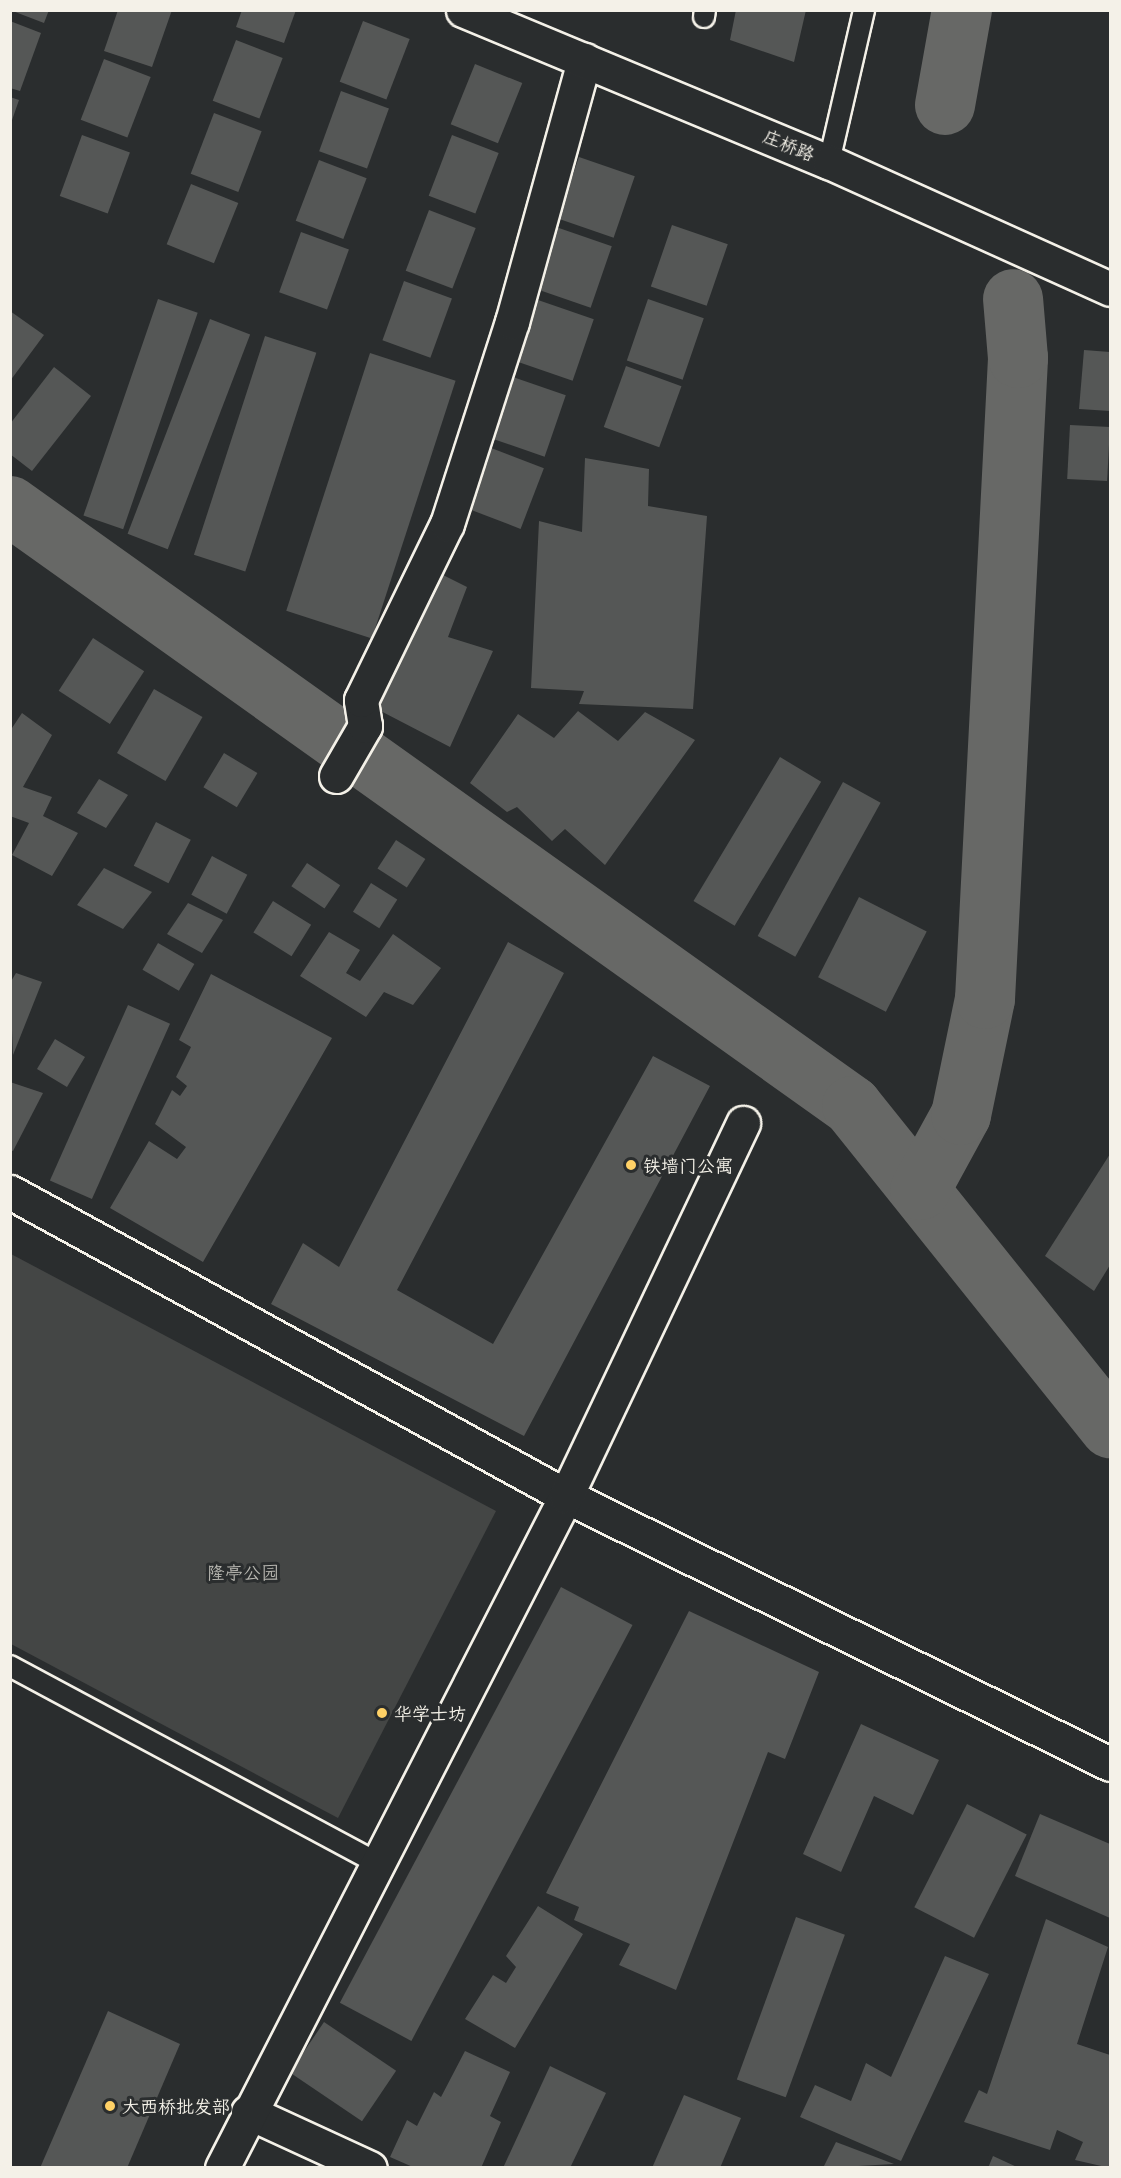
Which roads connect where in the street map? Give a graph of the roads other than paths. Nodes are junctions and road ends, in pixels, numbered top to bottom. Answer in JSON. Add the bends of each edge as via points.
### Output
{"nodes":[{"id":1,"x":463,"y":10,"type":"edge"},
{"id":2,"x":864,"y":10,"type":"edge"},
{"id":3,"x":584,"y":60,"type":"junction"},
{"id":4,"x":829,"y":162,"type":"junction"},
{"id":5,"x":1110,"y":289,"type":"edge"},
{"id":6,"x":336,"y":776,"type":"dead end"},
{"id":7,"x":743,"y":1123,"type":"dead end"},
{"id":8,"x":10,"y":1192,"type":"edge"},
{"id":9,"x":566,"y":1496,"type":"junction"},
{"id":10,"x":10,"y":1666,"type":"edge"},
{"id":11,"x":1110,"y":1764,"type":"edge"},
{"id":12,"x":376,"y":1862,"type":"junction"},
{"id":13,"x":248,"y":2112,"type":"junction"},
{"id":14,"x":222,"y":2168,"type":"edge"},
{"id":15,"x":370,"y":2168,"type":"edge"}],
"edges":[{"from":1,"to":3,"type":"street","name":"庄桥路"},
{"from":2,"to":4,"type":"lane"},
{"from":3,"to":4,"type":"street","name":"庄桥路"},
{"from":3,"to":6,"type":"street","via":[[512,322],[447,524],[361,700],[365,726]]},
{"from":4,"to":5,"type":"street","name":"庄桥路"},
{"from":7,"to":9,"type":"street"},
{"from":8,"to":9,"type":"street"},
{"from":9,"to":11,"type":"street"},
{"from":9,"to":12,"type":"street"},
{"from":10,"to":12,"type":"lane"},
{"from":12,"to":13,"type":"street"},
{"from":13,"to":14,"type":"street"},
{"from":13,"to":15,"type":"street"}]}
